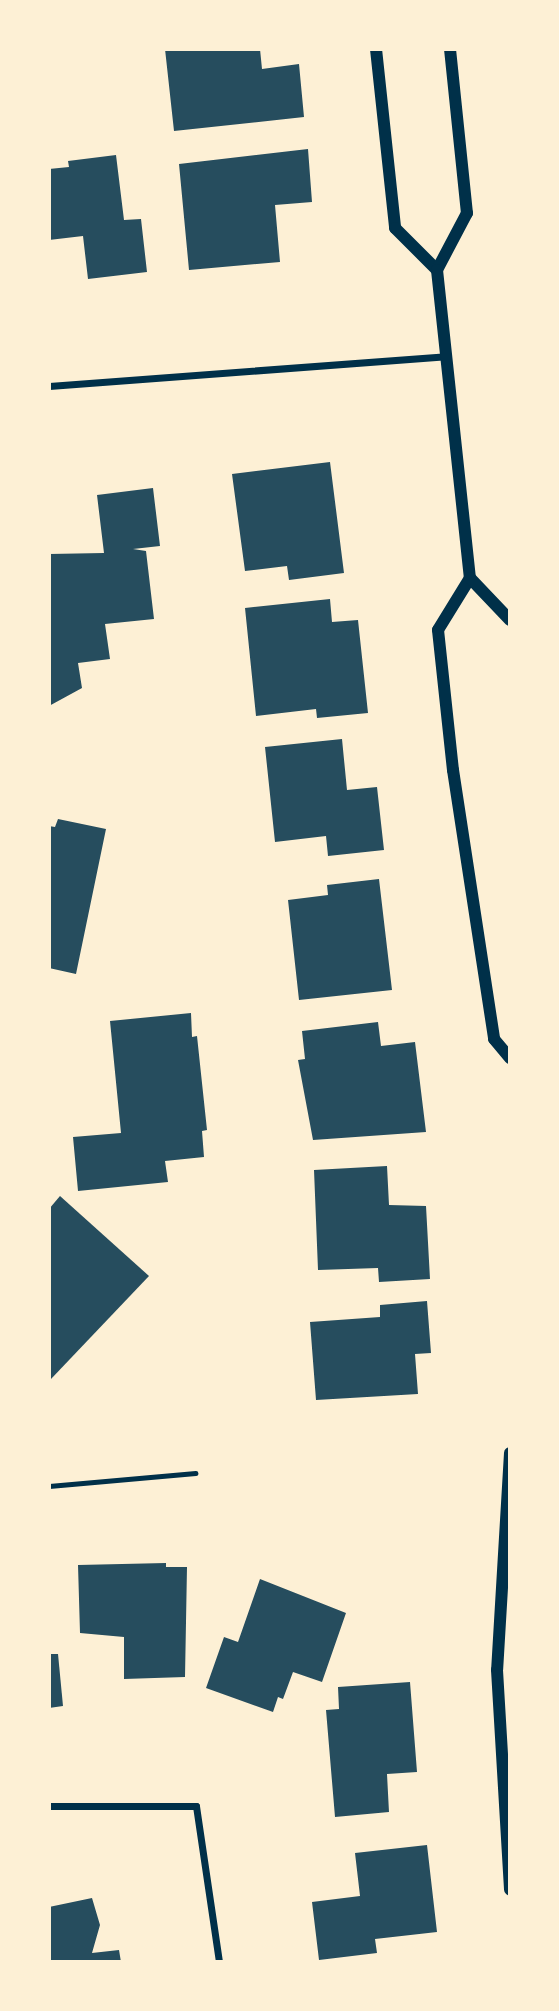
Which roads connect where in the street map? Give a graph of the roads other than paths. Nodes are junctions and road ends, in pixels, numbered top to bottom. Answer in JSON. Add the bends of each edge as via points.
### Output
{"nodes":[{"id":1,"x":376,"y":49,"type":"edge"},
{"id":2,"x":450,"y":49,"type":"edge"},
{"id":3,"x":437,"y":270,"type":"junction"},
{"id":4,"x":446,"y":356,"type":"junction"},
{"id":5,"x":49,"y":386,"type":"edge"},
{"id":6,"x":470,"y":578,"type":"junction"},
{"id":7,"x":510,"y":621,"type":"edge"},
{"id":8,"x":510,"y":1058,"type":"edge"},
{"id":9,"x":510,"y":1453,"type":"edge"},
{"id":10,"x":195,"y":1473,"type":"dead end"},
{"id":11,"x":49,"y":1486,"type":"edge"},
{"id":12,"x":49,"y":1806,"type":"edge"},
{"id":13,"x":510,"y":1890,"type":"edge"},
{"id":14,"x":219,"y":1962,"type":"edge"}],
"edges":[{"from":1,"to":3,"type":"street","via":[[395,228]]},
{"from":2,"to":3,"type":"street","via":[[467,213]]},
{"from":3,"to":4,"type":"street"},
{"from":4,"to":5,"type":"street"},
{"from":4,"to":6,"type":"street"},
{"from":6,"to":7,"type":"street"},
{"from":6,"to":8,"type":"street","via":[[438,631],[453,770],[494,1040]]},
{"from":9,"to":13,"type":"street","via":[[497,1671],[499,1768]]},
{"from":10,"to":11,"type":"lane"},
{"from":12,"to":14,"type":"street","via":[[196,1807]]}]}
